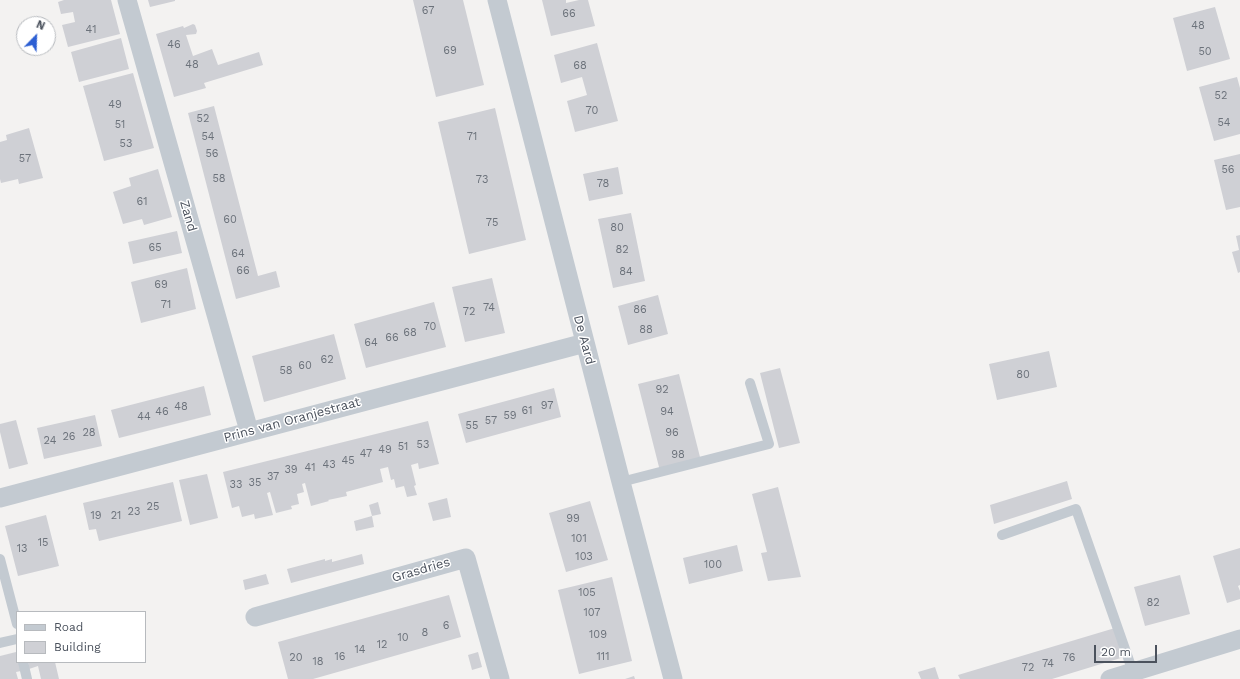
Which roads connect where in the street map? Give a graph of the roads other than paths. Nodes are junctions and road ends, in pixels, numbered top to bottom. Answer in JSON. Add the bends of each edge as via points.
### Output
{"nodes":[{"id":1,"x":127,"y":0,"type":"edge"},
{"id":2,"x":497,"y":0,"type":"edge"},
{"id":3,"x":584,"y":343,"type":"junction"},
{"id":4,"x":750,"y":383,"type":"dead end"},
{"id":5,"x":249,"y":431,"type":"junction"},
{"id":6,"x":621,"y":482,"type":"junction"},
{"id":7,"x":0,"y":498,"type":"edge"},
{"id":8,"x":1002,"y":535,"type":"dead end"},
{"id":9,"x":0,"y":559,"type":"edge"},
{"id":10,"x":255,"y":618,"type":"dead end"},
{"id":11,"x":16,"y":620,"type":"edge"},
{"id":12,"x":16,"y":639,"type":"edge"},
{"id":13,"x":1240,"y":639,"type":"edge"},
{"id":14,"x":0,"y":643,"type":"edge"},
{"id":15,"x":23,"y":663,"type":"edge"},
{"id":16,"x":1133,"y":672,"type":"junction"},
{"id":17,"x":27,"y":679,"type":"edge"},
{"id":18,"x":500,"y":679,"type":"edge"},
{"id":19,"x":673,"y":679,"type":"edge"},
{"id":20,"x":1110,"y":679,"type":"edge"}],
"edges":[{"from":1,"to":5,"type":"street","name":"Zand"},
{"from":2,"to":3,"type":"street","name":"De Aard"},
{"from":3,"to":5,"type":"street","name":"Prins van Oranjestraat"},
{"from":3,"to":6,"type":"street","name":"De Aard"},
{"from":4,"to":6,"type":"lane","via":[[769,444]]},
{"from":5,"to":7,"type":"street","name":"Prins van Oranjestraat"},
{"from":6,"to":19,"type":"street","name":"De Aard"},
{"from":8,"to":16,"type":"lane","via":[[1076,510]]},
{"from":9,"to":11,"type":"lane"},
{"from":10,"to":18,"type":"street","name":"Grasdries","via":[[466,558]]},
{"from":12,"to":14,"type":"lane"},
{"from":13,"to":16,"type":"street"},
{"from":15,"to":17,"type":"lane"},
{"from":16,"to":20,"type":"street"}]}
